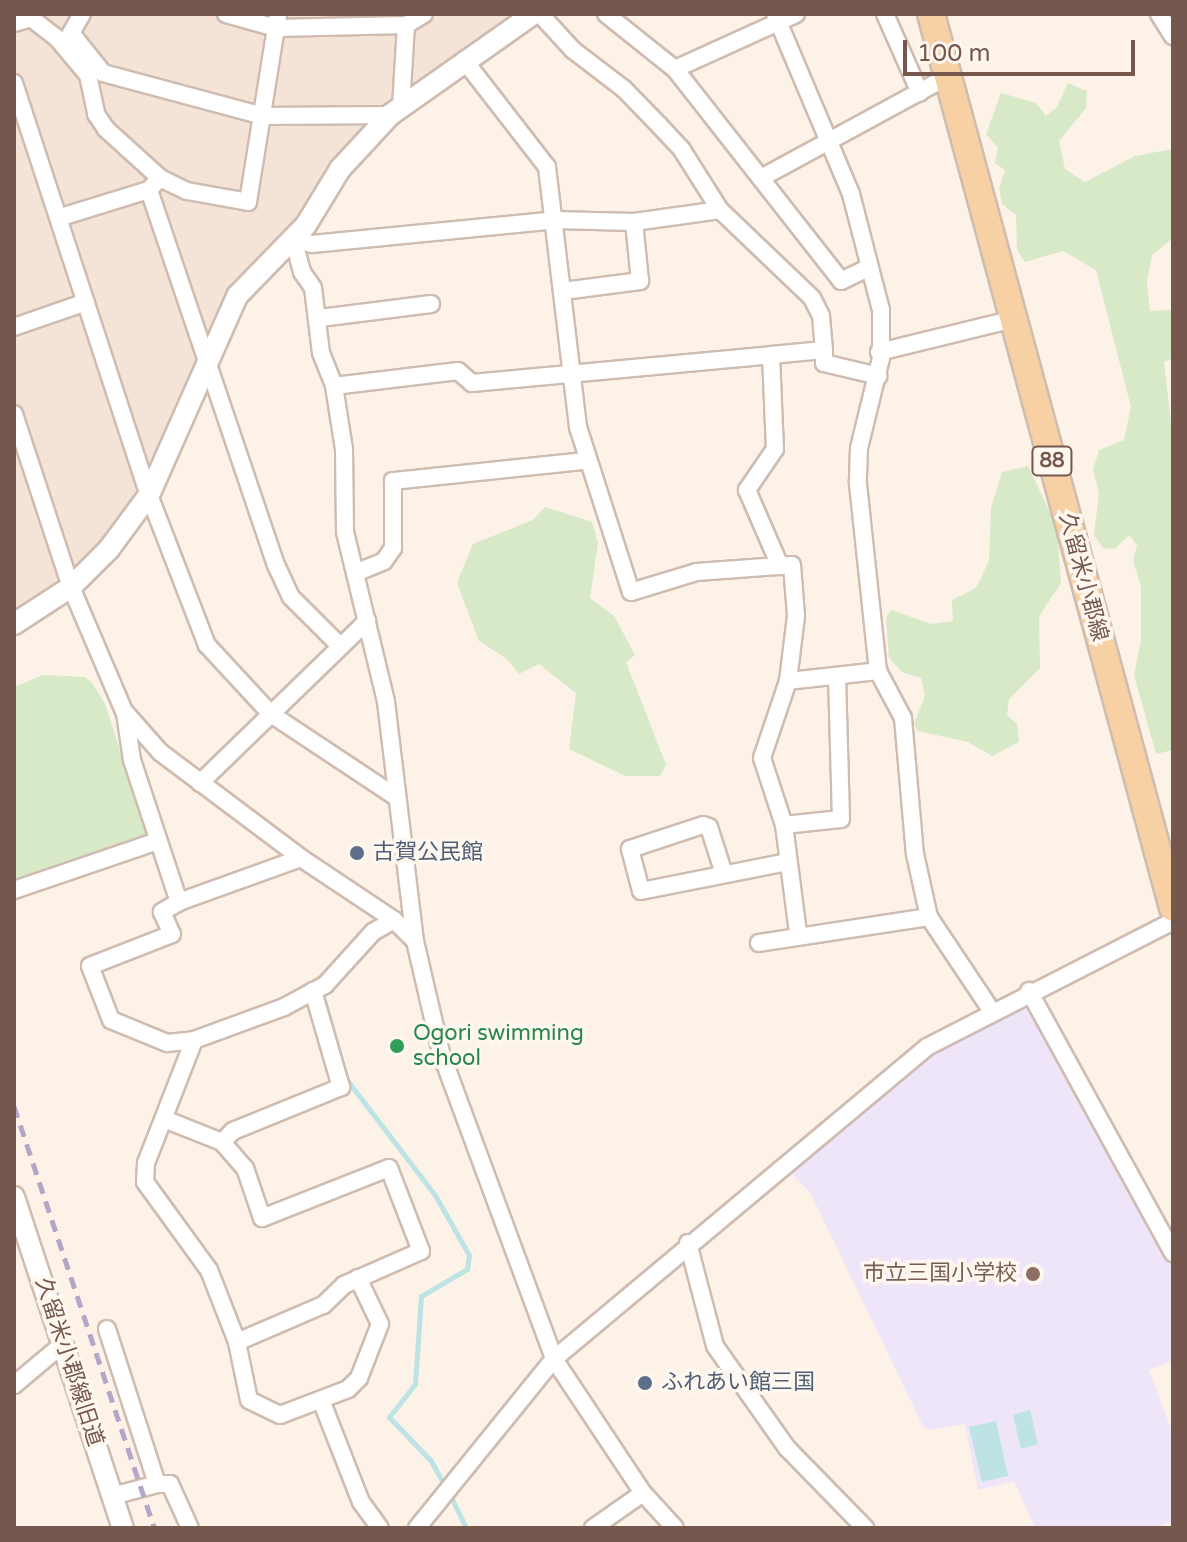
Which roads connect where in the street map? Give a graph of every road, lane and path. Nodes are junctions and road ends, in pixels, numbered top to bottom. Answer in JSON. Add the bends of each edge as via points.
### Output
{"nodes":[{"id":1,"x":82,"y":14,"type":"edge"},
{"id":2,"x":226,"y":14,"type":"edge"},
{"id":3,"x":424,"y":14,"type":"edge"},
{"id":4,"x":533,"y":14,"type":"edge"},
{"id":5,"x":540,"y":14,"type":"edge"},
{"id":6,"x":606,"y":14,"type":"edge"},
{"id":7,"x":796,"y":14,"type":"edge"},
{"id":8,"x":885,"y":14,"type":"edge"},
{"id":9,"x":931,"y":14,"type":"edge"},
{"id":10,"x":1159,"y":14,"type":"edge"},
{"id":11,"x":777,"y":18,"type":"edge"},
{"id":12,"x":277,"y":21,"type":"edge"},
{"id":13,"x":14,"y":23,"type":"edge"},
{"id":14,"x":406,"y":25,"type":"junction"},
{"id":15,"x":1173,"y":36,"type":"edge"},
{"id":16,"x":464,"y":60,"type":"junction"},
{"id":17,"x":675,"y":69,"type":"junction"},
{"id":18,"x":947,"y":77,"type":"junction"},
{"id":19,"x":14,"y":83,"type":"edge"},
{"id":20,"x":920,"y":93,"type":"junction"},
{"id":21,"x":395,"y":111,"type":"junction"},
{"id":22,"x":263,"y":116,"type":"junction"},
{"id":23,"x":830,"y":144,"type":"junction"},
{"id":24,"x":761,"y":178,"type":"junction"},
{"id":25,"x":154,"y":184,"type":"junction"},
{"id":26,"x":720,"y":210,"type":"junction"},
{"id":27,"x":61,"y":217,"type":"junction"},
{"id":28,"x":555,"y":220,"type":"junction"},
{"id":29,"x":634,"y":222,"type":"junction"},
{"id":30,"x":293,"y":238,"type":"junction"},
{"id":31,"x":870,"y":267,"type":"junction"},
{"id":32,"x":563,"y":291,"type":"junction"},
{"id":33,"x":86,"y":302,"type":"junction"},
{"id":34,"x":431,"y":304,"type":"dead end"},
{"id":35,"x":320,"y":318,"type":"junction"},
{"id":36,"x":1014,"y":319,"type":"junction"},
{"id":37,"x":14,"y":327,"type":"edge"},
{"id":38,"x":824,"y":350,"type":"junction"},
{"id":39,"x":879,"y":352,"type":"junction"},
{"id":40,"x":771,"y":355,"type":"junction"},
{"id":41,"x":207,"y":362,"type":"junction"},
{"id":42,"x":573,"y":374,"type":"junction"},
{"id":43,"x":878,"y":376,"type":"junction"},
{"id":44,"x":334,"y":386,"type":"junction"},
{"id":45,"x":14,"y":414,"type":"edge"},
{"id":46,"x":584,"y":461,"type":"junction"},
{"id":47,"x":149,"y":495,"type":"junction"},
{"id":48,"x":780,"y":566,"type":"junction"},
{"id":49,"x":355,"y":573,"type":"junction"},
{"id":50,"x":71,"y":587,"type":"junction"},
{"id":51,"x":367,"y":621,"type":"junction"},
{"id":52,"x":14,"y":624,"type":"edge"},
{"id":53,"x":340,"y":646,"type":"junction"},
{"id":54,"x":878,"y":671,"type":"junction"},
{"id":55,"x":837,"y":676,"type":"junction"},
{"id":56,"x":788,"y":681,"type":"junction"},
{"id":57,"x":124,"y":711,"type":"junction"},
{"id":58,"x":271,"y":714,"type":"junction"},
{"id":59,"x":200,"y":783,"type":"junction"},
{"id":60,"x":396,"y":797,"type":"junction"},
{"id":61,"x":784,"y":825,"type":"junction"},
{"id":62,"x":158,"y":841,"type":"junction"},
{"id":63,"x":301,"y":858,"type":"junction"},
{"id":64,"x":788,"y":862,"type":"junction"},
{"id":65,"x":724,"y":874,"type":"junction"},
{"id":66,"x":14,"y":890,"type":"edge"},
{"id":67,"x":179,"y":902,"type":"junction"},
{"id":68,"x":1173,"y":908,"type":"edge"},
{"id":69,"x":929,"y":917,"type":"junction"},
{"id":70,"x":394,"y":920,"type":"junction"},
{"id":71,"x":1173,"y":921,"type":"edge"},
{"id":72,"x":798,"y":933,"type":"junction"},
{"id":73,"x":415,"y":941,"type":"junction"},
{"id":74,"x":759,"y":943,"type":"dead end"},
{"id":75,"x":313,"y":991,"type":"junction"},
{"id":76,"x":1029,"y":991,"type":"junction"},
{"id":77,"x":991,"y":1010,"type":"junction"},
{"id":78,"x":194,"y":1040,"type":"junction"},
{"id":79,"x":164,"y":1119,"type":"junction"},
{"id":80,"x":222,"y":1142,"type":"junction"},
{"id":81,"x":14,"y":1197,"type":"edge"},
{"id":82,"x":688,"y":1243,"type":"junction"},
{"id":83,"x":1173,"y":1253,"type":"edge"},
{"id":84,"x":358,"y":1278,"type":"junction"},
{"id":85,"x":107,"y":1329,"type":"dead end"},
{"id":86,"x":237,"y":1342,"type":"junction"},
{"id":87,"x":63,"y":1344,"type":"junction"},
{"id":88,"x":554,"y":1359,"type":"junction"},
{"id":89,"x":14,"y":1385,"type":"edge"},
{"id":90,"x":321,"y":1400,"type":"junction"},
{"id":91,"x":157,"y":1484,"type":"junction"},
{"id":92,"x":643,"y":1493,"type":"junction"},
{"id":93,"x":112,"y":1496,"type":"junction"},
{"id":94,"x":123,"y":1528,"type":"edge"},
{"id":95,"x":190,"y":1528,"type":"edge"},
{"id":96,"x":380,"y":1528,"type":"edge"},
{"id":97,"x":417,"y":1528,"type":"edge"},
{"id":98,"x":593,"y":1528,"type":"edge"},
{"id":99,"x":675,"y":1528,"type":"edge"},
{"id":100,"x":865,"y":1528,"type":"edge"}],
"edges":[{"from":1,"to":22,"type":"street","via":[[71,33],[103,73]]},
{"from":2,"to":12,"type":"street"},
{"from":3,"to":14,"type":"street"},
{"from":4,"to":16,"type":"street"},
{"from":5,"to":26,"type":"street","via":[[682,150]]},
{"from":6,"to":17,"type":"street"},
{"from":7,"to":11,"type":"street"},
{"from":8,"to":20,"type":"street"},
{"from":9,"to":18,"type":"main road","name":"久留米小郡線","number":"88"},
{"from":10,"to":15,"type":"street"},
{"from":11,"to":17,"type":"street"},
{"from":11,"to":23,"type":"street"},
{"from":12,"to":14,"type":"street"},
{"from":12,"to":22,"type":"street"},
{"from":13,"to":25,"type":"street","via":[[31,18],[57,38],[88,75],[96,114]]},
{"from":14,"to":21,"type":"street"},
{"from":16,"to":21,"type":"street"},
{"from":16,"to":28,"type":"street","via":[[547,167]]},
{"from":17,"to":24,"type":"street"},
{"from":18,"to":20,"type":"street"},
{"from":18,"to":36,"type":"main road","name":"久留米小郡線","number":"88"},
{"from":19,"to":27,"type":"street"},
{"from":20,"to":23,"type":"street"},
{"from":21,"to":22,"type":"street"},
{"from":21,"to":30,"type":"street","via":[[340,169]]},
{"from":22,"to":25,"type":"street","via":[[248,202]]},
{"from":23,"to":24,"type":"street"},
{"from":23,"to":31,"type":"street","via":[[865,238]]},
{"from":24,"to":31,"type":"street","via":[[841,281]]},
{"from":25,"to":27,"type":"street"},
{"from":25,"to":41,"type":"street"},
{"from":26,"to":29,"type":"street"},
{"from":26,"to":38,"type":"street","via":[[812,298],[821,316]]},
{"from":27,"to":33,"type":"street"},
{"from":28,"to":29,"type":"street"},
{"from":28,"to":30,"type":"street","via":[[312,244]]},
{"from":28,"to":32,"type":"street"},
{"from":29,"to":32,"type":"street","via":[[640,281]]},
{"from":30,"to":35,"type":"street"},
{"from":30,"to":41,"type":"street","via":[[246,281]]},
{"from":31,"to":39,"type":"street","via":[[881,310]]},
{"from":32,"to":42,"type":"street"},
{"from":33,"to":37,"type":"street"},
{"from":33,"to":47,"type":"street"},
{"from":34,"to":35,"type":"street"},
{"from":35,"to":44,"type":"street","via":[[321,353]]},
{"from":36,"to":39,"type":"street"},
{"from":36,"to":68,"type":"main road","name":"久留米小郡線","number":"88"},
{"from":38,"to":40,"type":"street"},
{"from":38,"to":43,"type":"street","via":[[824,363]]},
{"from":39,"to":43,"type":"street"},
{"from":40,"to":42,"type":"street"},
{"from":40,"to":48,"type":"street","via":[[775,449],[747,490]]},
{"from":41,"to":47,"type":"street"},
{"from":41,"to":53,"type":"street","via":[[276,565],[300,608]]},
{"from":42,"to":44,"type":"street","via":[[472,383],[458,371]]},
{"from":42,"to":46,"type":"street"},
{"from":43,"to":54,"type":"street","via":[[859,448],[858,484]]},
{"from":44,"to":49,"type":"street","via":[[344,449],[345,532]]},
{"from":45,"to":50,"type":"street"},
{"from":46,"to":48,"type":"street","via":[[631,592],[697,572]]},
{"from":46,"to":49,"type":"street","via":[[393,481],[393,548],[384,561]]},
{"from":47,"to":50,"type":"street","via":[[109,549]]},
{"from":47,"to":58,"type":"street","via":[[207,645]]},
{"from":48,"to":56,"type":"street","via":[[792,565],[796,616]]},
{"from":49,"to":51,"type":"street"},
{"from":50,"to":52,"type":"street"},
{"from":50,"to":57,"type":"street"},
{"from":51,"to":53,"type":"street"},
{"from":51,"to":60,"type":"street","via":[[386,702]]},
{"from":53,"to":58,"type":"street"},
{"from":54,"to":55,"type":"street"},
{"from":54,"to":69,"type":"street","via":[[903,718],[915,854]]},
{"from":55,"to":56,"type":"street"},
{"from":55,"to":61,"type":"street","via":[[841,819]]},
{"from":56,"to":61,"type":"street","via":[[762,758]]},
{"from":57,"to":59,"type":"street","via":[[160,752]]},
{"from":57,"to":62,"type":"street","via":[[132,760]]},
{"from":58,"to":59,"type":"street"},
{"from":58,"to":60,"type":"street"},
{"from":59,"to":63,"type":"street"},
{"from":60,"to":73,"type":"street"},
{"from":61,"to":64,"type":"street"},
{"from":62,"to":66,"type":"street"},
{"from":62,"to":67,"type":"street"},
{"from":63,"to":67,"type":"street"},
{"from":63,"to":70,"type":"street"},
{"from":64,"to":65,"type":"street"},
{"from":64,"to":72,"type":"street"},
{"from":65,"to":65,"type":"street","via":[[641,891],[630,849],[703,825],[709,827]]},
{"from":67,"to":78,"type":"street","via":[[162,912],[172,934],[90,966],[111,1020],[167,1043]]},
{"from":69,"to":72,"type":"street","via":[[886,927]]},
{"from":69,"to":77,"type":"street"},
{"from":70,"to":73,"type":"street"},
{"from":70,"to":75,"type":"street","via":[[373,932],[337,975]]},
{"from":71,"to":76,"type":"street"},
{"from":72,"to":74,"type":"street"},
{"from":73,"to":88,"type":"street","via":[[441,1053]]},
{"from":75,"to":78,"type":"street"},
{"from":75,"to":80,"type":"street","via":[[341,1087],[233,1131]]},
{"from":76,"to":77,"type":"street"},
{"from":76,"to":83,"type":"street"},
{"from":77,"to":82,"type":"street","via":[[927,1047]]},
{"from":78,"to":79,"type":"street"},
{"from":79,"to":80,"type":"street"},
{"from":79,"to":86,"type":"street","via":[[146,1163],[145,1182],[209,1270]]},
{"from":80,"to":84,"type":"street","via":[[245,1168],[262,1218],[389,1168],[421,1251]]},
{"from":81,"to":87,"type":"street","name":"久留米小郡線旧道"},
{"from":82,"to":88,"type":"street"},
{"from":82,"to":100,"type":"street","via":[[715,1346],[787,1448]]},
{"from":84,"to":86,"type":"street","via":[[323,1305]]},
{"from":84,"to":90,"type":"street","via":[[380,1324],[377,1338],[359,1378]]},
{"from":85,"to":91,"type":"street"},
{"from":86,"to":90,"type":"street","via":[[249,1400],[280,1415]]},
{"from":87,"to":89,"type":"street"},
{"from":87,"to":93,"type":"street","name":"久留米小郡線旧道"},
{"from":88,"to":92,"type":"street"},
{"from":88,"to":97,"type":"street"},
{"from":90,"to":96,"type":"street","via":[[361,1502]]},
{"from":91,"to":93,"type":"street"},
{"from":91,"to":95,"type":"street","via":[[170,1484]]},
{"from":92,"to":98,"type":"street"},
{"from":92,"to":99,"type":"street"},
{"from":93,"to":94,"type":"street","name":"久留米小郡線旧道"}]}
